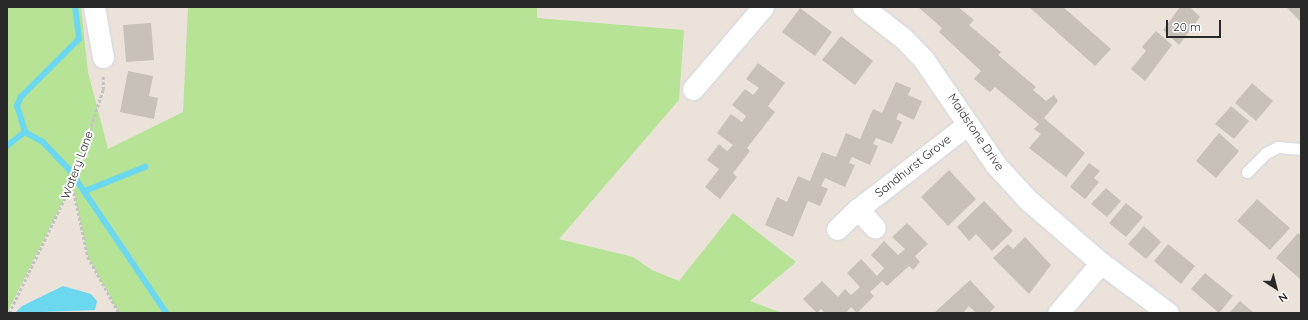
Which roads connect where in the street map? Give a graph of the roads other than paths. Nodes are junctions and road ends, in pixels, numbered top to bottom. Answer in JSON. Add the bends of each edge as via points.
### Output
{"nodes":[{"id":1,"x":94,"y":7,"type":"edge"},
{"id":2,"x":763,"y":7,"type":"edge"},
{"id":3,"x":863,"y":7,"type":"edge"},
{"id":4,"x":103,"y":57,"type":"road end"},
{"id":5,"x":693,"y":89,"type":"dead end"},
{"id":6,"x":968,"y":124,"type":"junction"},
{"id":7,"x":1301,"y":149,"type":"edge"},
{"id":8,"x":1247,"y":172,"type":"dead end"},
{"id":9,"x":858,"y":209,"type":"junction"},
{"id":10,"x":875,"y":228,"type":"dead end"},
{"id":11,"x":836,"y":229,"type":"dead end"},
{"id":12,"x":1101,"y":263,"type":"junction"},
{"id":13,"x":1058,"y":313,"type":"edge"},
{"id":14,"x":1168,"y":313,"type":"edge"}],
"edges":[{"from":1,"to":4,"type":"street"},
{"from":2,"to":5,"type":"street"},
{"from":3,"to":6,"type":"street","name":"Maidstone Drive","via":[[903,38],[924,60]]},
{"from":6,"to":9,"type":"street","name":"Sandhurst Grove"},
{"from":6,"to":12,"type":"street","name":"Maidstone Drive","via":[[996,165],[1027,199]]},
{"from":7,"to":8,"type":"lane","via":[[1278,147],[1266,153]]},
{"from":9,"to":10,"type":"street"},
{"from":9,"to":11,"type":"street","name":"Sandhurst Grove"},
{"from":12,"to":13,"type":"street"},
{"from":12,"to":14,"type":"street","name":"Maidstone Drive"}]}
